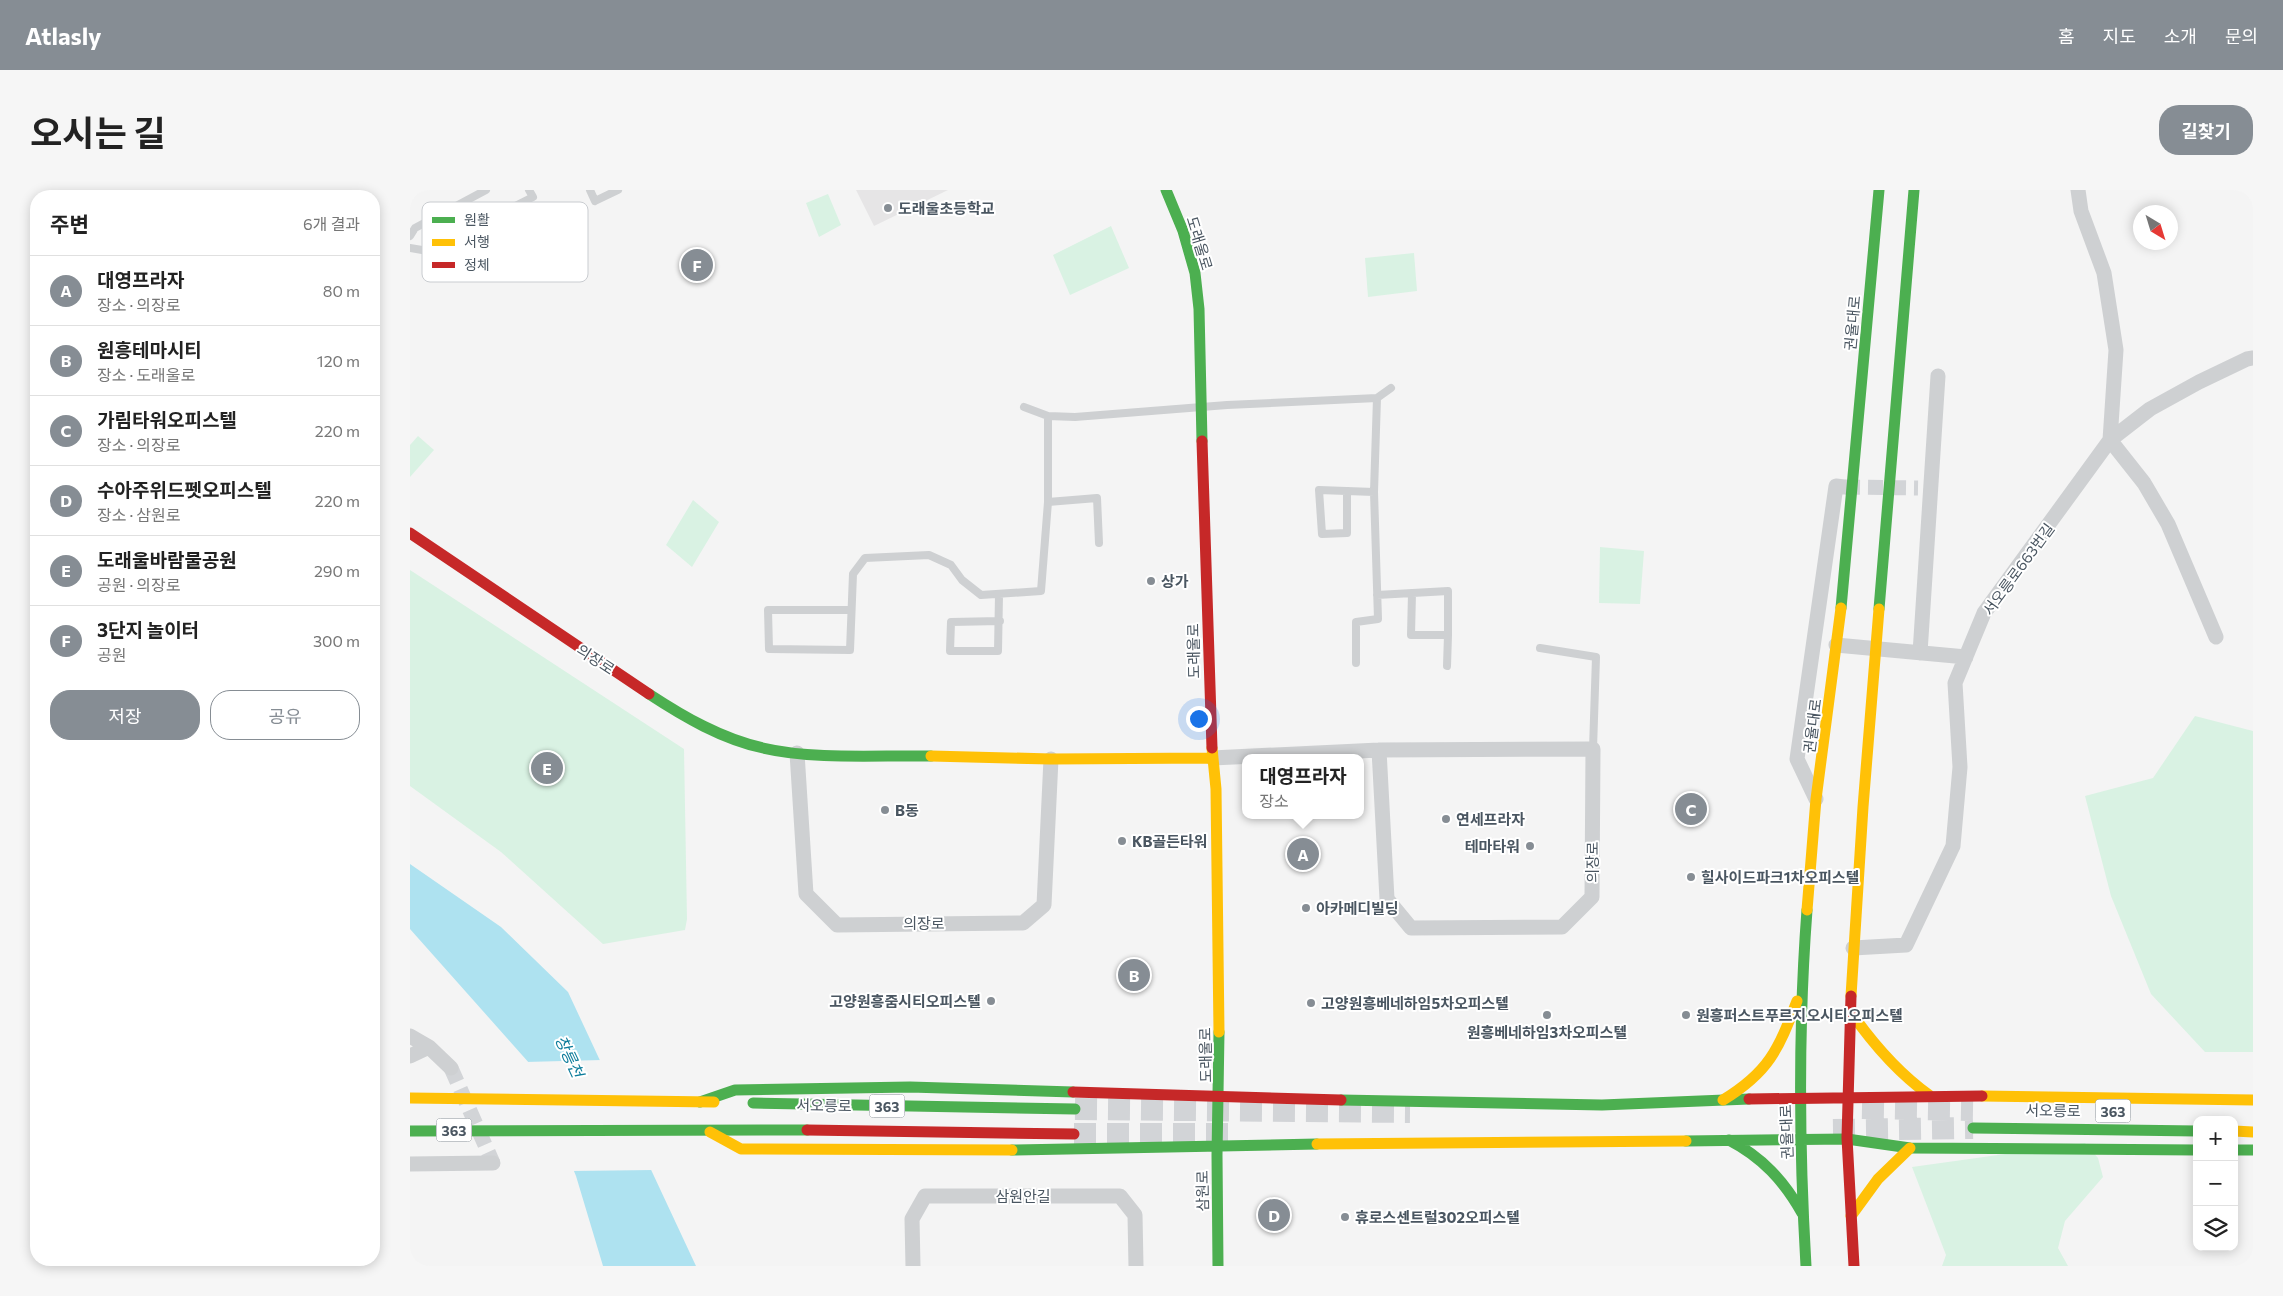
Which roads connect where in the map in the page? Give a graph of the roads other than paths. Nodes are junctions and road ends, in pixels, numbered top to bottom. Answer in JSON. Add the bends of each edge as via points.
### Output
{"nodes":[{"id":1,"x":486,"y":190,"type":"edge"},
{"id":2,"x":529,"y":190,"type":"edge"},
{"id":3,"x":590,"y":190,"type":"edge"},
{"id":4,"x":618,"y":190,"type":"edge"},
{"id":5,"x":1166,"y":190,"type":"edge"},
{"id":6,"x":1879,"y":190,"type":"edge"},
{"id":7,"x":1914,"y":190,"type":"edge"},
{"id":8,"x":2078,"y":190,"type":"edge"},
{"id":9,"x":464,"y":202,"type":"edge"},
{"id":10,"x":523,"y":202,"type":"edge"},
{"id":11,"x":422,"y":224,"type":"edge"},
{"id":12,"x":410,"y":236,"type":"edge"},
{"id":13,"x":2253,"y":358,"type":"edge"},
{"id":14,"x":1938,"y":376,"type":"dead end"},
{"id":15,"x":1392,"y":388,"type":"dead end"},
{"id":16,"x":1377,"y":398,"type":"junction"},
{"id":17,"x":1024,"y":406,"type":"dead end"},
{"id":18,"x":1202,"y":407,"type":"junction"},
{"id":19,"x":1048,"y":416,"type":"junction"},
{"id":20,"x":2110,"y":440,"type":"junction"},
{"id":21,"x":1844,"y":487,"type":"dead end"},
{"id":22,"x":1347,"y":491,"type":"junction"},
{"id":23,"x":1374,"y":492,"type":"junction"},
{"id":24,"x":1048,"y":502,"type":"junction"},
{"id":25,"x":410,"y":533,"type":"edge"},
{"id":26,"x":1099,"y":543,"type":"dead end"},
{"id":27,"x":1412,"y":593,"type":"junction"},
{"id":28,"x":999,"y":595,"type":"junction"},
{"id":29,"x":1377,"y":595,"type":"junction"},
{"id":30,"x":850,"y":610,"type":"junction"},
{"id":31,"x":1000,"y":621,"type":"junction"},
{"id":32,"x":1448,"y":635,"type":"junction"},
{"id":33,"x":2216,"y":637,"type":"dead end"},
{"id":34,"x":1836,"y":645,"type":"junction"},
{"id":35,"x":1540,"y":648,"type":"dead end"},
{"id":36,"x":1876,"y":649,"type":"junction"},
{"id":37,"x":1920,"y":652,"type":"junction"},
{"id":38,"x":1966,"y":657,"type":"junction"},
{"id":39,"x":1356,"y":663,"type":"dead end"},
{"id":40,"x":1447,"y":666,"type":"dead end"},
{"id":41,"x":1593,"y":749,"type":"junction"},
{"id":42,"x":1379,"y":750,"type":"junction"},
{"id":43,"x":797,"y":753,"type":"junction"},
{"id":44,"x":1296,"y":754,"type":"edge"},
{"id":45,"x":1242,"y":757,"type":"edge"},
{"id":46,"x":1212,"y":758,"type":"junction"},
{"id":47,"x":1051,"y":759,"type":"junction"},
{"id":48,"x":1817,"y":803,"type":"junction"},
{"id":49,"x":1853,"y":948,"type":"junction"},
{"id":50,"x":1804,"y":984,"type":"junction"},
{"id":51,"x":1850,"y":1011,"type":"junction"},
{"id":52,"x":410,"y":1036,"type":"edge"},
{"id":53,"x":429,"y":1047,"type":"junction"},
{"id":54,"x":410,"y":1056,"type":"edge"},
{"id":55,"x":451,"y":1068,"type":"tunnel mouth"},
{"id":56,"x":1929,"y":1095,"type":"junction"},
{"id":57,"x":1220,"y":1097,"type":"junction"},
{"id":58,"x":410,"y":1098,"type":"edge"},
{"id":59,"x":1800,"y":1098,"type":"junction"},
{"id":60,"x":1848,"y":1098,"type":"junction"},
{"id":61,"x":2253,"y":1100,"type":"edge"},
{"id":62,"x":1721,"y":1101,"type":"junction"},
{"id":63,"x":696,"y":1102,"type":"junction"},
{"id":64,"x":1075,"y":1109,"type":"tunnel mouth"},
{"id":65,"x":1219,"y":1116,"type":"joint"},
{"id":66,"x":1974,"y":1128,"type":"tunnel mouth"},
{"id":67,"x":410,"y":1131,"type":"edge"},
{"id":68,"x":2193,"y":1131,"type":"edge"},
{"id":69,"x":2238,"y":1131,"type":"edge"},
{"id":70,"x":706,"y":1132,"type":"junction"},
{"id":71,"x":2253,"y":1132,"type":"edge"},
{"id":72,"x":1074,"y":1134,"type":"tunnel mouth"},
{"id":73,"x":1801,"y":1139,"type":"junction"},
{"id":74,"x":1847,"y":1139,"type":"junction"},
{"id":75,"x":1728,"y":1140,"type":"junction"},
{"id":76,"x":1218,"y":1147,"type":"junction"},
{"id":77,"x":1910,"y":1148,"type":"junction"},
{"id":78,"x":2193,"y":1150,"type":"edge"},
{"id":79,"x":2238,"y":1150,"type":"edge"},
{"id":80,"x":2253,"y":1150,"type":"edge"},
{"id":81,"x":493,"y":1163,"type":"dead end"},
{"id":82,"x":410,"y":1164,"type":"edge"},
{"id":83,"x":1803,"y":1213,"type":"junction"},
{"id":84,"x":1851,"y":1216,"type":"junction"},
{"id":85,"x":913,"y":1266,"type":"edge"},
{"id":86,"x":1136,"y":1266,"type":"edge"},
{"id":87,"x":1218,"y":1266,"type":"edge"},
{"id":88,"x":1806,"y":1266,"type":"edge"},
{"id":89,"x":1854,"y":1266,"type":"edge"}],
"edges":[{"from":1,"to":9,"type":"lane"},
{"from":2,"to":10,"type":"lane","via":[[533,197]]},
{"from":3,"to":4,"type":"lane","via":[[595,201]]},
{"from":5,"to":18,"type":"main road","name":"도래울로","via":[[1196,273]]},
{"from":6,"to":34,"type":"main road","name":"권율대로"},
{"from":7,"to":36,"type":"main road"},
{"from":8,"to":20,"type":"street","via":[[2081,211],[2104,273],[2116,350]]},
{"from":11,"to":12,"type":"lane"},
{"from":13,"to":20,"type":"street","name":"서오릉로663번길","via":[[2150,409]]},
{"from":14,"to":37,"type":"street","via":[[1925,488]]},
{"from":15,"to":16,"type":"lane"},
{"from":16,"to":18,"type":"lane"},
{"from":16,"to":23,"type":"lane"},
{"from":17,"to":19,"type":"lane"},
{"from":18,"to":19,"type":"lane","via":[[1076,417]]},
{"from":18,"to":46,"type":"main road","name":"도래울로"},
{"from":19,"to":24,"type":"lane"},
{"from":20,"to":33,"type":"street","via":[[2144,483],[2168,524]]},
{"from":20,"to":38,"type":"street","name":"서오릉로663번길","via":[[1984,613]]},
{"from":21,"to":48,"type":"street","via":[[1836,486],[1798,759]]},
{"from":22,"to":22,"type":"lane","via":[[1319,490],[1322,534],[1347,533]]},
{"from":22,"to":23,"type":"lane"},
{"from":23,"to":29,"type":"lane"},
{"from":24,"to":26,"type":"lane","via":[[1097,498]]},
{"from":24,"to":28,"type":"lane","via":[[1041,591]]},
{"from":25,"to":43,"type":"main road","name":"의장로","via":[[668,706],[717,733],[763,748]]},
{"from":27,"to":29,"type":"lane"},
{"from":27,"to":32,"type":"lane","via":[[1411,635]]},
{"from":27,"to":32,"type":"lane","via":[[1448,591]]},
{"from":28,"to":30,"type":"lane","via":[[981,596],[950,565],[929,555],[865,558],[853,574]]},
{"from":28,"to":31,"type":"lane"},
{"from":29,"to":39,"type":"lane","via":[[1378,619],[1356,622]]},
{"from":30,"to":30,"type":"lane","via":[[850,650],[769,649],[768,610]]},
{"from":31,"to":31,"type":"lane","via":[[998,652],[950,652],[951,622]]},
{"from":32,"to":40,"type":"lane"},
{"from":34,"to":36,"type":"street"},
{"from":34,"to":48,"type":"main road","name":"권율대로"},
{"from":35,"to":41,"type":"lane","via":[[1596,657]]},
{"from":36,"to":37,"type":"street"},
{"from":36,"to":49,"type":"main road"},
{"from":37,"to":38,"type":"street"},
{"from":38,"to":49,"type":"street","name":"서오릉로663번길","via":[[1955,683],[1960,767],[1953,846],[1906,944]]},
{"from":41,"to":42,"type":"street","name":"의장로"},
{"from":41,"to":42,"type":"street","name":"의장로","via":[[1592,897],[1573,916],[1562,926],[1411,928],[1387,899]]},
{"from":42,"to":44,"type":"street","name":"의장로"},
{"from":43,"to":47,"type":"main road","name":"의장로"},
{"from":43,"to":47,"type":"street","name":"의장로","via":[[806,894],[837,925],[1022,923],[1044,905]]},
{"from":45,"to":46,"type":"street","name":"의장로"},
{"from":46,"to":47,"type":"main road","name":"의장로"},
{"from":46,"to":57,"type":"main road","name":"도래울로","via":[[1216,789]]},
{"from":48,"to":50,"type":"main road","name":"권율대로","via":[[1810,862]]},
{"from":49,"to":51,"type":"main road"},
{"from":50,"to":59,"type":"main road","name":"권율대로"},
{"from":50,"to":62,"type":"main road","via":[[1782,1042],[1768,1066],[1742,1089]]},
{"from":51,"to":56,"type":"main road","via":[[1886,1060]]},
{"from":51,"to":60,"type":"main road"},
{"from":52,"to":53,"type":"street"},
{"from":53,"to":54,"type":"street"},
{"from":53,"to":55,"type":"street"},
{"from":56,"to":60,"type":"main road"},
{"from":56,"to":61,"type":"main road"},
{"from":57,"to":62,"type":"main road","via":[[1602,1105]]},
{"from":57,"to":63,"type":"main road","via":[[890,1087],[736,1090]]},
{"from":57,"to":65,"type":"main road","name":"도래울로"},
{"from":58,"to":63,"type":"main road","number":"363"},
{"from":59,"to":60,"type":"main road"},
{"from":59,"to":62,"type":"main road"},
{"from":59,"to":73,"type":"main road","name":"권율대로"},
{"from":60,"to":74,"type":"main road"},
{"from":63,"to":64,"type":"main road","name":"서오릉로","number":"363"},
{"from":65,"to":76,"type":"main road","name":"삼원로"},
{"from":66,"to":68,"type":"main road","name":"서오릉로","number":"363"},
{"from":67,"to":70,"type":"main road","number":"363"},
{"from":69,"to":71,"type":"main road"},
{"from":70,"to":72,"type":"main road","name":"서오릉로","number":"363","via":[[884,1130]]},
{"from":70,"to":76,"type":"main road","via":[[741,1149]]},
{"from":73,"to":74,"type":"main road"},
{"from":73,"to":75,"type":"main road"},
{"from":73,"to":83,"type":"main road","name":"권율대로"},
{"from":74,"to":77,"type":"main road"},
{"from":74,"to":84,"type":"main road"},
{"from":75,"to":76,"type":"main road"},
{"from":75,"to":83,"type":"main road","via":[[1769,1167]]},
{"from":76,"to":87,"type":"main road","name":"삼원로"},
{"from":77,"to":78,"type":"main road"},
{"from":77,"to":84,"type":"main road","via":[[1884,1173]]},
{"from":79,"to":80,"type":"main road"},
{"from":81,"to":82,"type":"street"},
{"from":83,"to":88,"type":"main road","name":"권율대로"},
{"from":84,"to":89,"type":"main road"},
{"from":85,"to":86,"type":"street","name":"삼원안길","via":[[912,1219],[925,1196],[1120,1196],[1135,1215]]}]}
